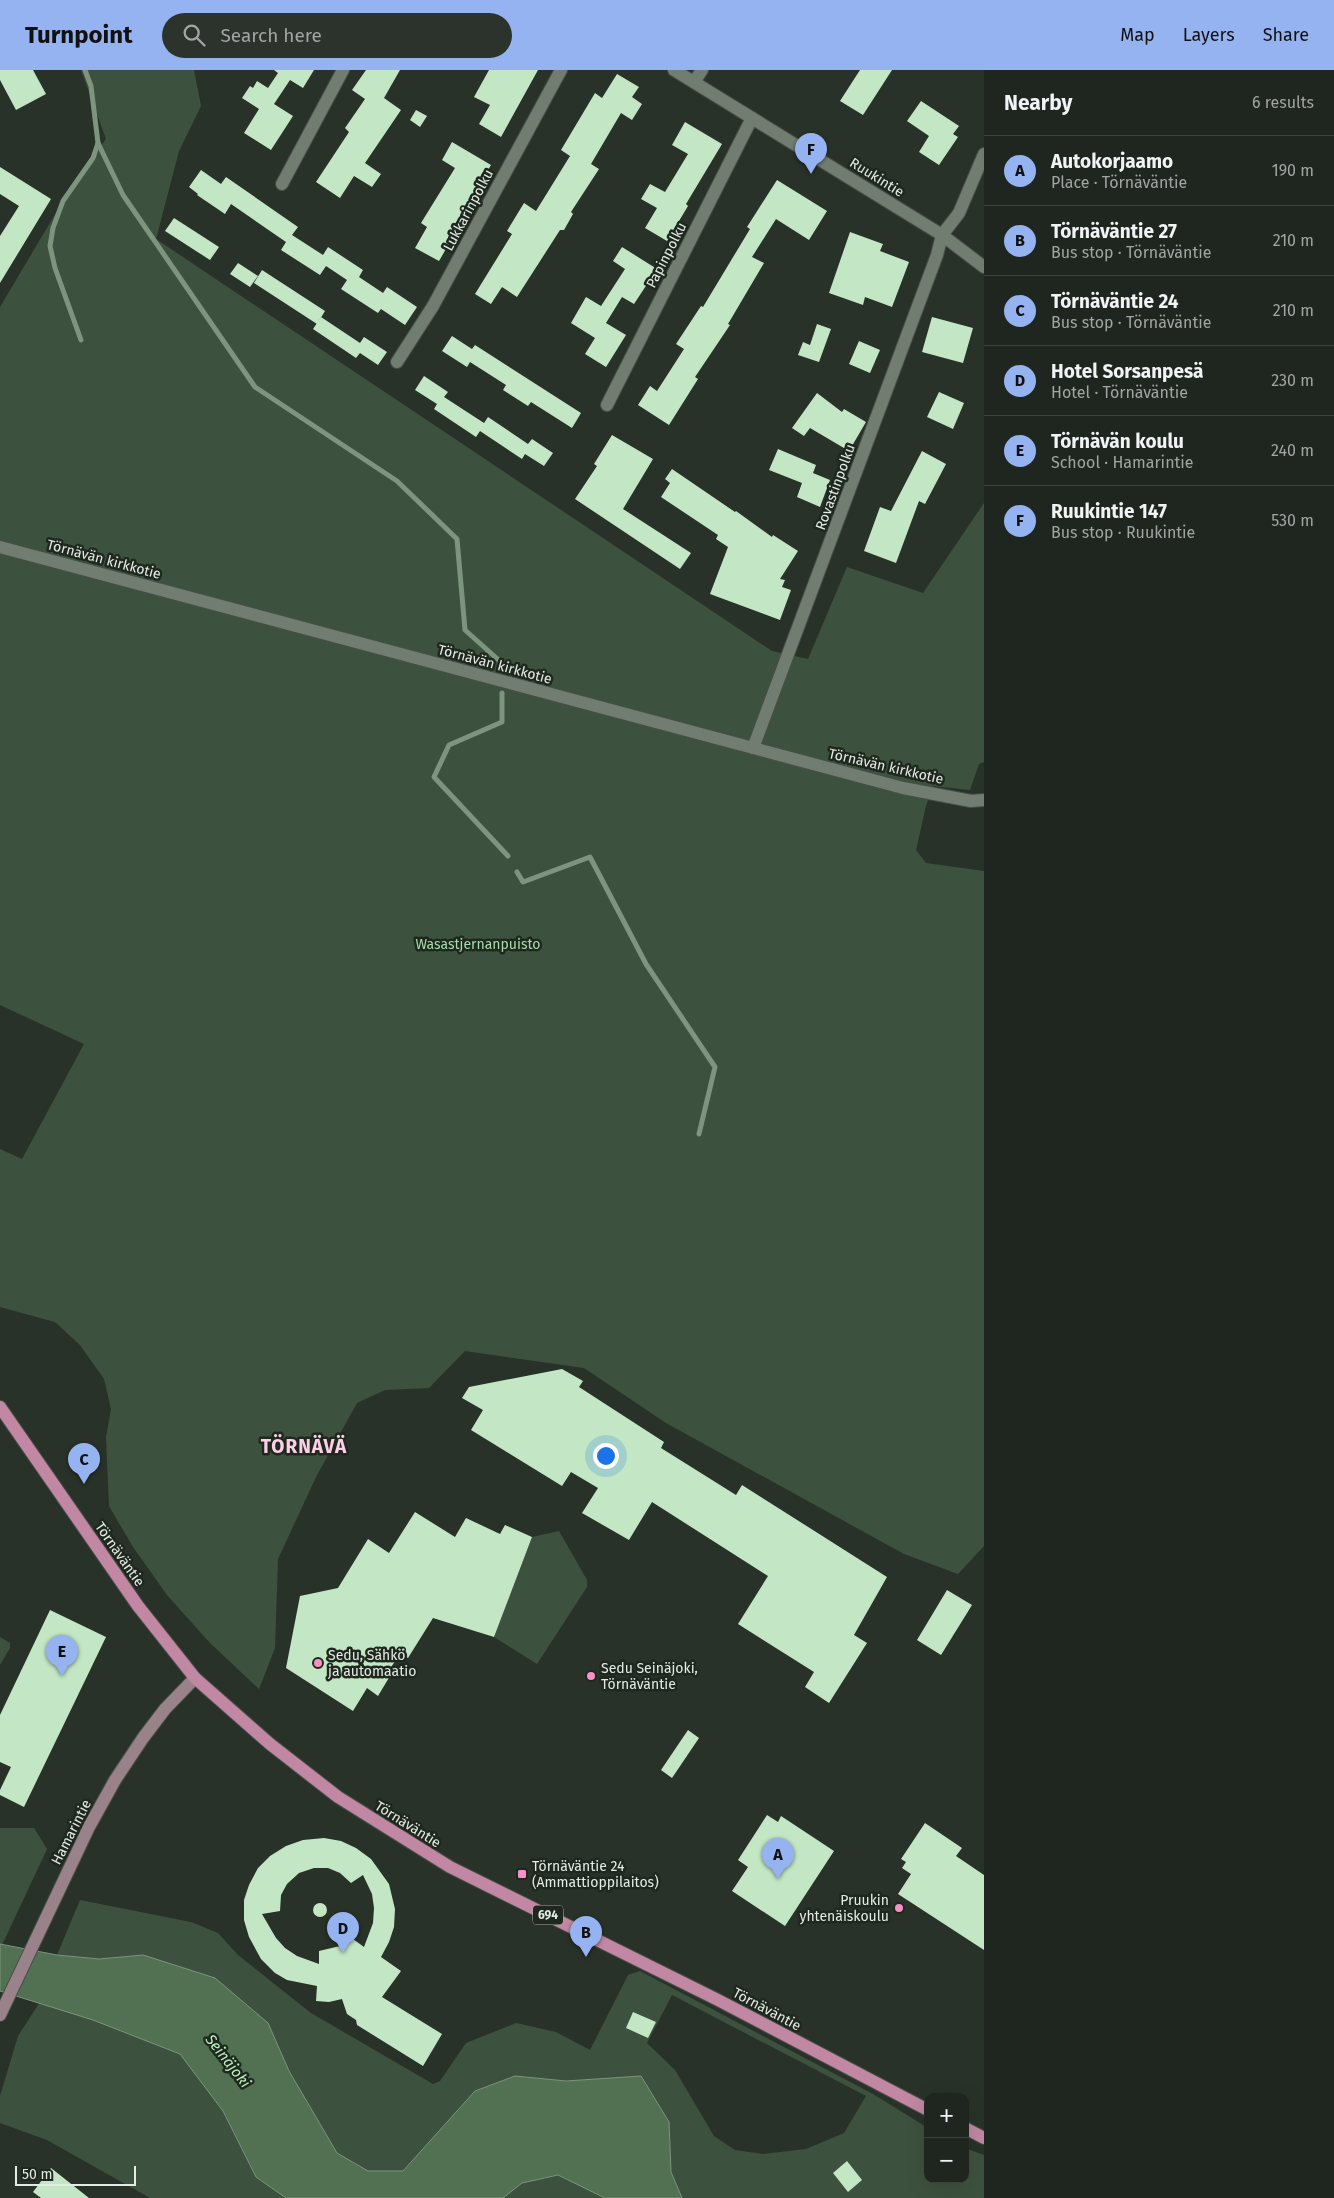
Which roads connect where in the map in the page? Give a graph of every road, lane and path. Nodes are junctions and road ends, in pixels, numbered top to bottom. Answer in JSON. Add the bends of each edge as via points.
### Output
{"nodes":[{"id":1,"x":343,"y":70,"type":"edge"},
{"id":2,"x":561,"y":70,"type":"edge"},
{"id":3,"x":674,"y":70,"type":"edge"},
{"id":4,"x":702,"y":70,"type":"edge"},
{"id":5,"x":694,"y":82,"type":"junction"},
{"id":6,"x":752,"y":118,"type":"junction"},
{"id":7,"x":984,"y":154,"type":"edge"},
{"id":8,"x":282,"y":184,"type":"dead end"},
{"id":9,"x":942,"y":235,"type":"junction"},
{"id":10,"x":984,"y":267,"type":"edge"},
{"id":11,"x":398,"y":362,"type":"dead end"},
{"id":12,"x":607,"y":405,"type":"dead end"},
{"id":13,"x":0,"y":547,"type":"edge"},
{"id":14,"x":753,"y":748,"type":"junction"},
{"id":15,"x":984,"y":800,"type":"edge"},
{"id":16,"x":0,"y":1407,"type":"edge"},
{"id":17,"x":195,"y":1678,"type":"junction"},
{"id":18,"x":0,"y":2015,"type":"edge"},
{"id":19,"x":924,"y":2108,"type":"edge"},
{"id":20,"x":969,"y":2130,"type":"edge"},
{"id":21,"x":984,"y":2138,"type":"edge"}],
"edges":[{"from":1,"to":8,"type":"street"},
{"from":2,"to":11,"type":"street","name":"Lukkarinpolku","via":[[433,306]]},
{"from":3,"to":5,"type":"street","name":"Ruukintie"},
{"from":4,"to":5,"type":"street"},
{"from":5,"to":6,"type":"street","name":"Ruukintie"},
{"from":6,"to":9,"type":"street","name":"Ruukintie"},
{"from":6,"to":12,"type":"street","name":"Papinpolku"},
{"from":7,"to":9,"type":"street","via":[[959,213]]},
{"from":9,"to":10,"type":"street","name":"Ruukintie"},
{"from":9,"to":14,"type":"street","name":"Rovastinpolku"},
{"from":13,"to":14,"type":"street","name":"Törnävän kirkkotie"},
{"from":14,"to":15,"type":"street","name":"Törnävän kirkkotie","via":[[903,788],[971,801]]},
{"from":16,"to":17,"type":"main road","name":"Törnäväntie","via":[[138,1606]]},
{"from":17,"to":18,"type":"main road","name":"Hamarintie","via":[[165,1709],[115,1780],[89,1827]]},
{"from":17,"to":19,"type":"main road","name":"Törnäväntie","number":"694","via":[[263,1738],[338,1797],[450,1867],[718,2000]]},
{"from":20,"to":21,"type":"main road"}]}
